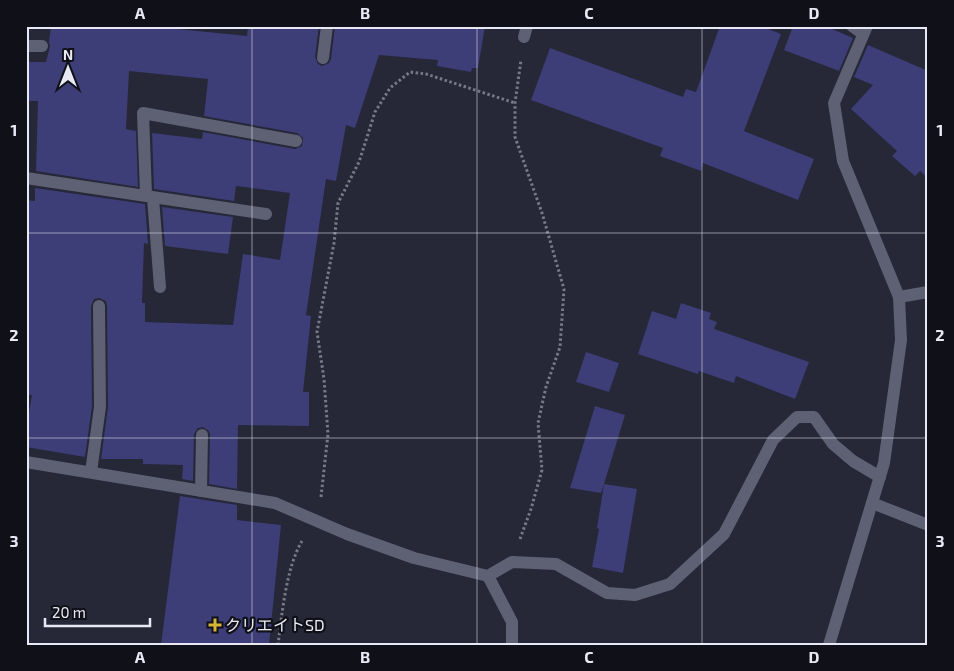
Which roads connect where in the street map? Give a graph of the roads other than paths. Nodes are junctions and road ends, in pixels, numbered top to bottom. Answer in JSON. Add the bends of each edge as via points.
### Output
{"nodes":[{"id":1,"x":327,"y":26,"type":"edge"},
{"id":2,"x":852,"y":26,"type":"edge"},
{"id":3,"x":865,"y":30,"type":"edge"},
{"id":4,"x":26,"y":46,"type":"edge"},
{"id":5,"x":42,"y":46,"type":"dead end"},
{"id":6,"x":323,"y":58,"type":"dead end"},
{"id":7,"x":296,"y":141,"type":"dead end"},
{"id":8,"x":26,"y":178,"type":"edge"},
{"id":9,"x":150,"y":196,"type":"junction"},
{"id":10,"x":266,"y":214,"type":"dead end"},
{"id":11,"x":160,"y":287,"type":"dead end"},
{"id":12,"x":928,"y":292,"type":"edge"},
{"id":13,"x":899,"y":297,"type":"junction"},
{"id":14,"x":99,"y":306,"type":"dead end"},
{"id":15,"x":202,"y":435,"type":"dead end"},
{"id":16,"x":26,"y":462,"type":"edge"},
{"id":17,"x":91,"y":472,"type":"junction"},
{"id":18,"x":880,"y":477,"type":"junction"},
{"id":19,"x":201,"y":491,"type":"junction"},
{"id":20,"x":872,"y":503,"type":"junction"},
{"id":21,"x":928,"y":525,"type":"edge"},
{"id":22,"x":488,"y":576,"type":"junction"},
{"id":23,"x":512,"y":645,"type":"edge"},
{"id":24,"x":829,"y":645,"type":"edge"}],
"edges":[{"from":1,"to":6,"type":"street"},
{"from":2,"to":3,"type":"street"},
{"from":3,"to":13,"type":"street","via":[[834,103],[843,161]]},
{"from":4,"to":5,"type":"street"},
{"from":7,"to":9,"type":"street","via":[[143,113]]},
{"from":8,"to":9,"type":"street"},
{"from":9,"to":10,"type":"street"},
{"from":9,"to":11,"type":"street"},
{"from":12,"to":13,"type":"street"},
{"from":13,"to":18,"type":"street","via":[[901,340]]},
{"from":14,"to":17,"type":"street","via":[[100,406]]},
{"from":15,"to":19,"type":"street"},
{"from":16,"to":17,"type":"street"},
{"from":17,"to":19,"type":"street"},
{"from":18,"to":20,"type":"street"},
{"from":18,"to":22,"type":"street","via":[[832,444],[814,417],[797,417],[773,440],[724,534],[670,584],[635,595],[607,593],[556,564],[512,562]]},
{"from":19,"to":22,"type":"street","via":[[275,502],[347,534],[414,558]]},
{"from":20,"to":21,"type":"street"},
{"from":20,"to":24,"type":"street"},
{"from":22,"to":23,"type":"street","via":[[512,622]]}]}
